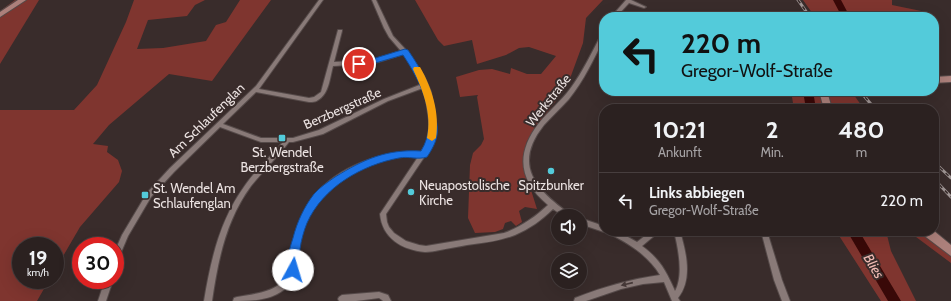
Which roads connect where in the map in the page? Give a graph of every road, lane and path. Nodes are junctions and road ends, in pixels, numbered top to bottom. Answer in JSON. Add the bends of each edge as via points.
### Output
{"nodes":[{"id":1,"x":23,"y":0,"type":"edge"},
{"id":2,"x":321,"y":0,"type":"edge"},
{"id":3,"x":374,"y":0,"type":"edge"},
{"id":4,"x":628,"y":0,"type":"edge"},
{"id":5,"x":644,"y":7,"type":"dead end"},
{"id":6,"x":617,"y":12,"type":"edge"},
{"id":7,"x":0,"y":15,"type":"edge"},
{"id":8,"x":340,"y":31,"type":"dead end"},
{"id":9,"x":599,"y":43,"type":"edge"},
{"id":10,"x":405,"y":52,"type":"junction"},
{"id":11,"x":331,"y":64,"type":"junction"},
{"id":12,"x":951,"y":79,"type":"edge"},
{"id":13,"x":939,"y":80,"type":"edge"},
{"id":14,"x":425,"y":85,"type":"junction"},
{"id":15,"x":255,"y":90,"type":"junction"},
{"id":16,"x":220,"y":125,"type":"junction"},
{"id":17,"x":287,"y":141,"type":"junction"},
{"id":18,"x":424,"y":155,"type":"junction"},
{"id":19,"x":552,"y":206,"type":"junction"},
{"id":20,"x":557,"y":209,"type":"edge"},
{"id":21,"x":587,"y":223,"type":"edge"},
{"id":22,"x":599,"y":227,"type":"edge"},
{"id":23,"x":621,"y":236,"type":"edge"},
{"id":24,"x":650,"y":236,"type":"edge"},
{"id":25,"x":678,"y":236,"type":"edge"},
{"id":26,"x":765,"y":236,"type":"edge"},
{"id":27,"x":932,"y":236,"type":"edge"},
{"id":28,"x":124,"y":238,"type":"edge"},
{"id":29,"x":637,"y":246,"type":"junction"},
{"id":30,"x":951,"y":251,"type":"edge"},
{"id":31,"x":665,"y":278,"type":"junction"},
{"id":32,"x":106,"y":289,"type":"edge"},
{"id":33,"x":342,"y":299,"type":"dead end"},
{"id":34,"x":675,"y":299,"type":"edge"},
{"id":35,"x":102,"y":301,"type":"edge"},
{"id":36,"x":208,"y":301,"type":"edge"},
{"id":37,"x":237,"y":301,"type":"edge"},
{"id":38,"x":387,"y":301,"type":"edge"},
{"id":39,"x":578,"y":301,"type":"edge"},
{"id":40,"x":786,"y":301,"type":"edge"}],
"edges":[{"from":1,"to":7,"type":"main road"},
{"from":2,"to":15,"type":"street","name":"Am Schlaufenglan"},
{"from":3,"to":10,"type":"street","via":[[391,37]]},
{"from":4,"to":5,"type":"street"},
{"from":4,"to":6,"type":"street"},
{"from":8,"to":11,"type":"street"},
{"from":9,"to":19,"type":"street","name":"Werkstraße","via":[[583,76],[538,128],[528,146],[527,172],[533,187]]},
{"from":10,"to":11,"type":"street","via":[[372,62]]},
{"from":10,"to":14,"type":"street"},
{"from":11,"to":15,"type":"street","via":[[323,93],[313,100]]},
{"from":12,"to":13,"type":"main road"},
{"from":14,"to":17,"type":"street","name":"Berzbergstraße","via":[[386,100],[321,132]]},
{"from":14,"to":18,"type":"street","via":[[433,128]]},
{"from":15,"to":16,"type":"street","name":"Am Schlaufenglan"},
{"from":16,"to":17,"type":"street","name":"Berzbergstraße","via":[[252,138]]},
{"from":16,"to":28,"type":"street","name":"Am Schlaufenglan","via":[[149,195]]},
{"from":17,"to":36,"type":"street","via":[[248,185],[228,217],[215,257]]},
{"from":18,"to":19,"type":"street","via":[[382,214],[382,221],[392,235],[414,248],[426,249],[504,236],[540,217]]},
{"from":18,"to":37,"type":"street","via":[[401,154],[373,161],[326,188],[317,197],[302,222],[295,248],[293,270],[285,284],[271,292]]},
{"from":19,"to":20,"type":"street","name":"Werkstraße"},
{"from":21,"to":22,"type":"street"},
{"from":23,"to":29,"type":"street"},
{"from":24,"to":29,"type":"street"},
{"from":25,"to":34,"type":"street","via":[[682,249],[681,284]]},
{"from":26,"to":40,"type":"street"},
{"from":27,"to":30,"type":"main road"},
{"from":29,"to":31,"type":"street","via":[[650,257]]},
{"from":31,"to":34,"type":"street"},
{"from":31,"to":39,"type":"street","one_way":true,"via":[[620,286]]},
{"from":32,"to":35,"type":"street"},
{"from":33,"to":38,"type":"street","via":[[379,295]]}]}
